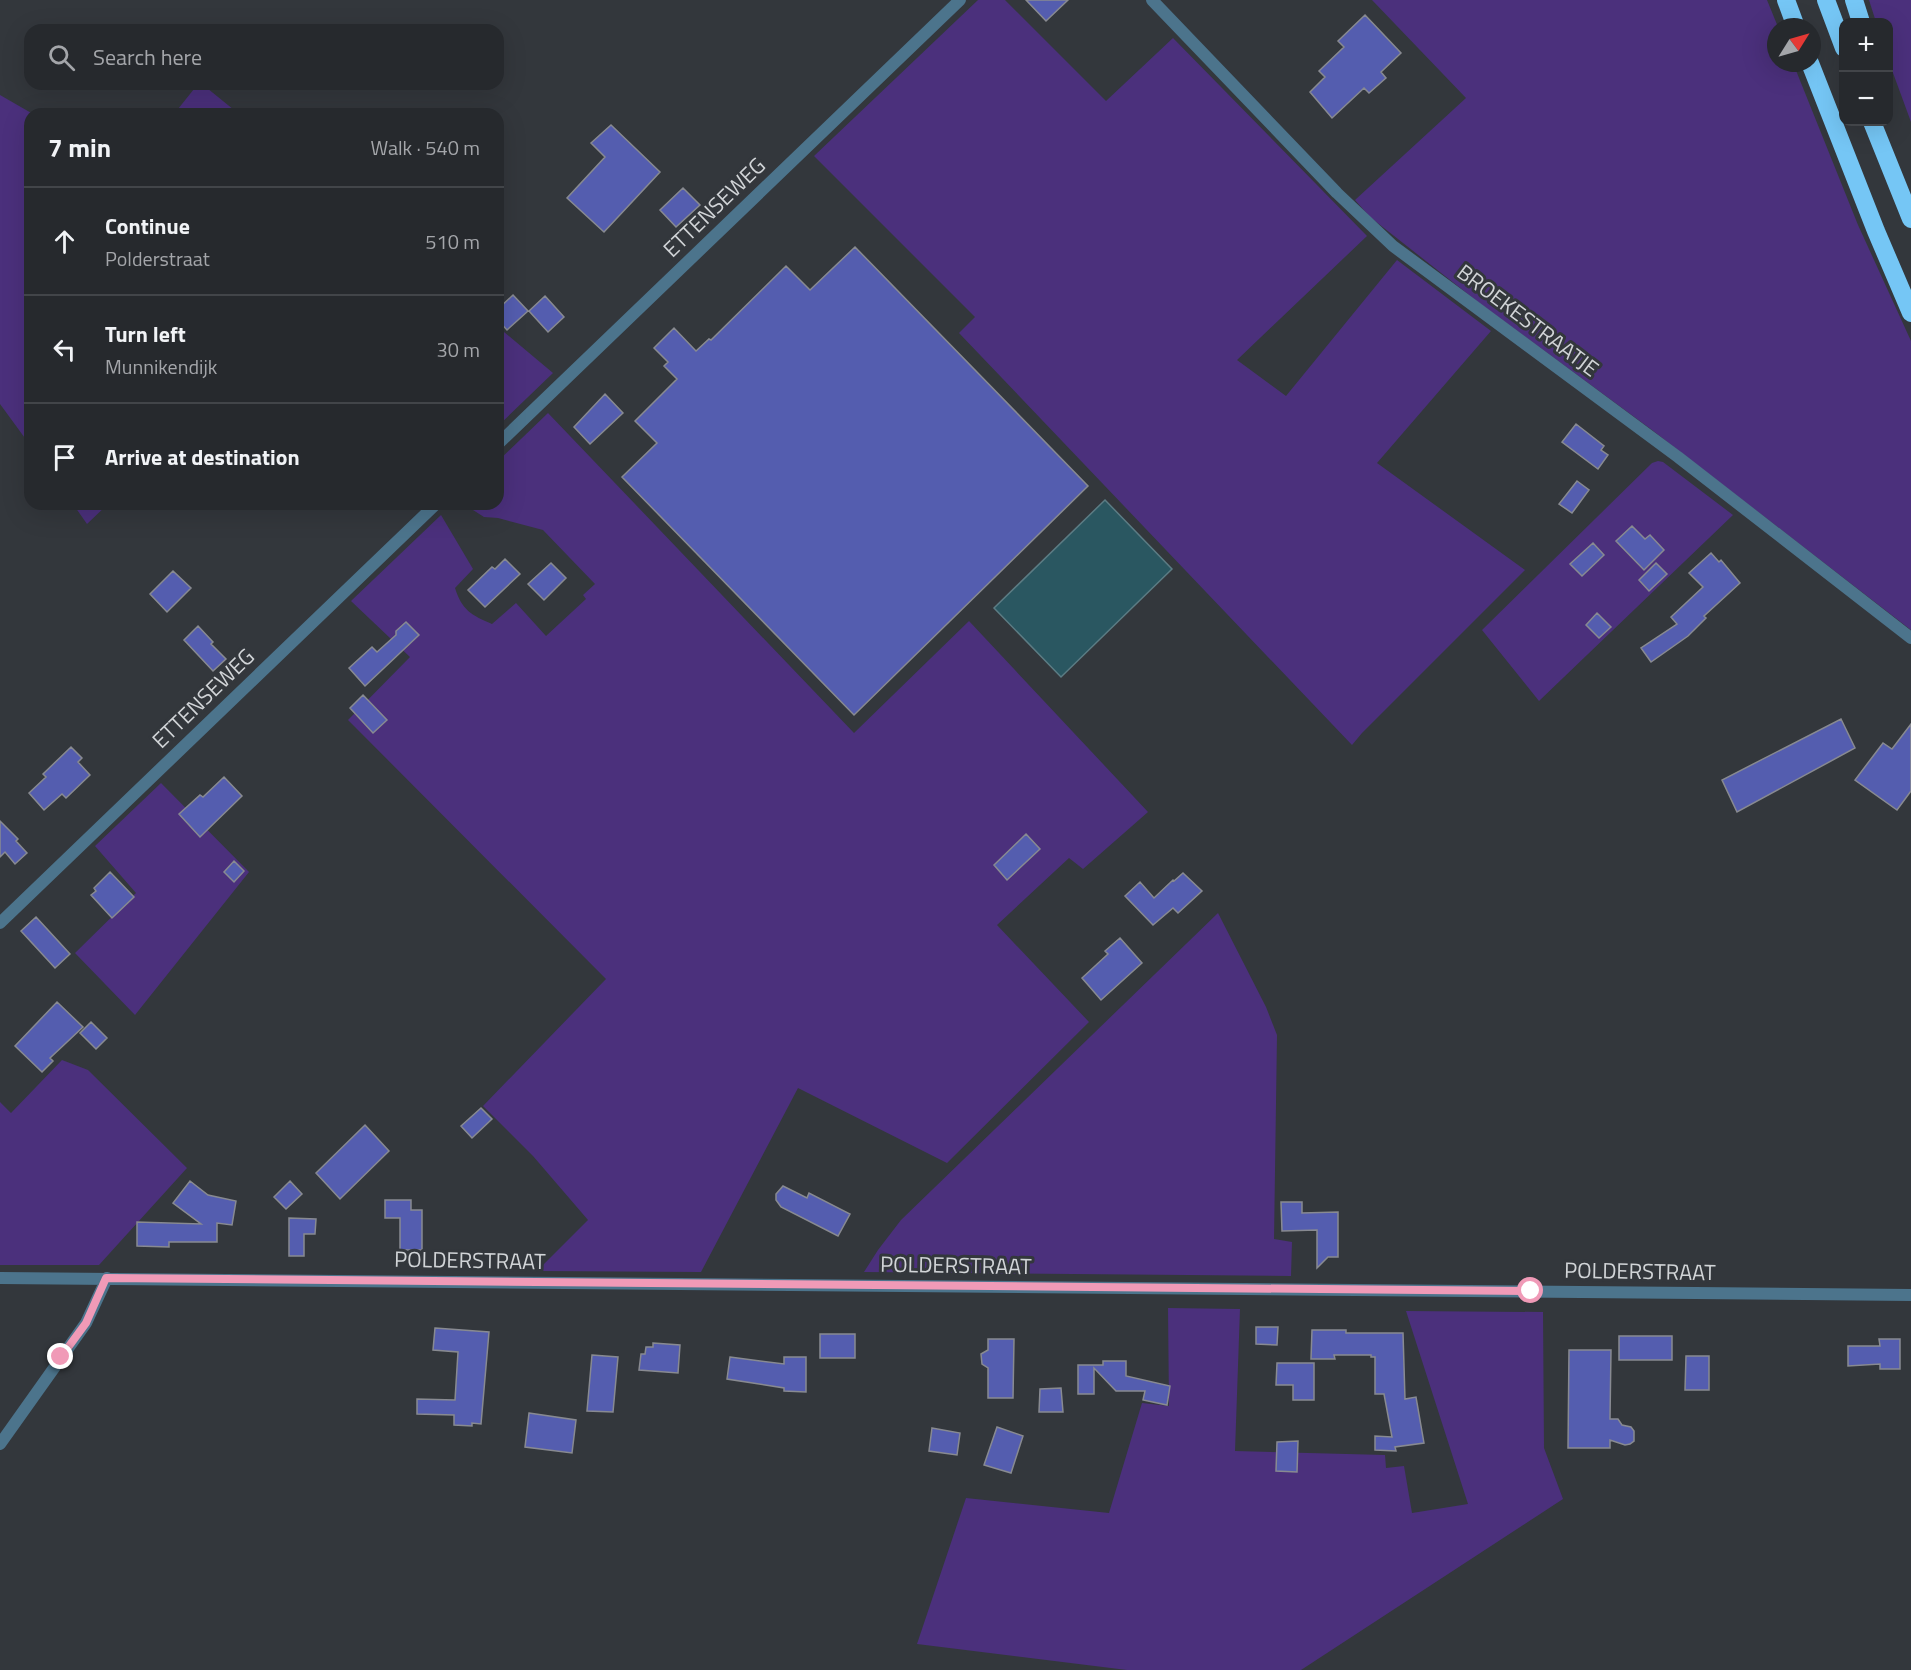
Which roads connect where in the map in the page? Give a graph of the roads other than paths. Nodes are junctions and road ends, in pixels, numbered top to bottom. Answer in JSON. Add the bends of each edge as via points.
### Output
{"nodes":[{"id":1,"x":960,"y":0,"type":"edge"},
{"id":2,"x":1152,"y":0,"type":"edge"},
{"id":3,"x":1786,"y":0,"type":"edge"},
{"id":4,"x":1826,"y":0,"type":"edge"},
{"id":5,"x":1854,"y":0,"type":"edge"},
{"id":6,"x":1793,"y":18,"type":"edge"},
{"id":7,"x":1860,"y":18,"type":"edge"},
{"id":8,"x":1839,"y":35,"type":"edge"},
{"id":9,"x":1814,"y":72,"type":"edge"},
{"id":10,"x":1874,"y":126,"type":"edge"},
{"id":11,"x":1887,"y":126,"type":"edge"},
{"id":12,"x":1910,"y":218,"type":"edge"},
{"id":13,"x":1911,"y":313,"type":"edge"},
{"id":14,"x":504,"y":438,"type":"edge"},
{"id":15,"x":430,"y":510,"type":"edge"},
{"id":16,"x":1911,"y":638,"type":"edge"},
{"id":17,"x":0,"y":923,"type":"edge"},
{"id":18,"x":0,"y":1278,"type":"edge"},
{"id":19,"x":106,"y":1278,"type":"junction"},
{"id":20,"x":1911,"y":1295,"type":"edge"},
{"id":21,"x":0,"y":1444,"type":"edge"}],
"edges":[{"from":1,"to":14,"type":"street","name":"ETTENSEWEG"},
{"from":2,"to":16,"type":"street","name":"BROEKESTRAATJE","via":[[1337,194],[1393,246],[1678,457]]},
{"from":3,"to":6,"type":"highway"},
{"from":4,"to":8,"type":"highway"},
{"from":5,"to":7,"type":"highway"},
{"from":9,"to":13,"type":"highway"},
{"from":10,"to":12,"type":"highway"},
{"from":11,"to":12,"type":"highway"},
{"from":15,"to":17,"type":"street","name":"ETTENSEWEG"},
{"from":18,"to":19,"type":"street","name":"POLDERSTRAAT"},
{"from":19,"to":20,"type":"street","name":"POLDERSTRAAT"},
{"from":19,"to":21,"type":"street","via":[[86,1323]]}]}
